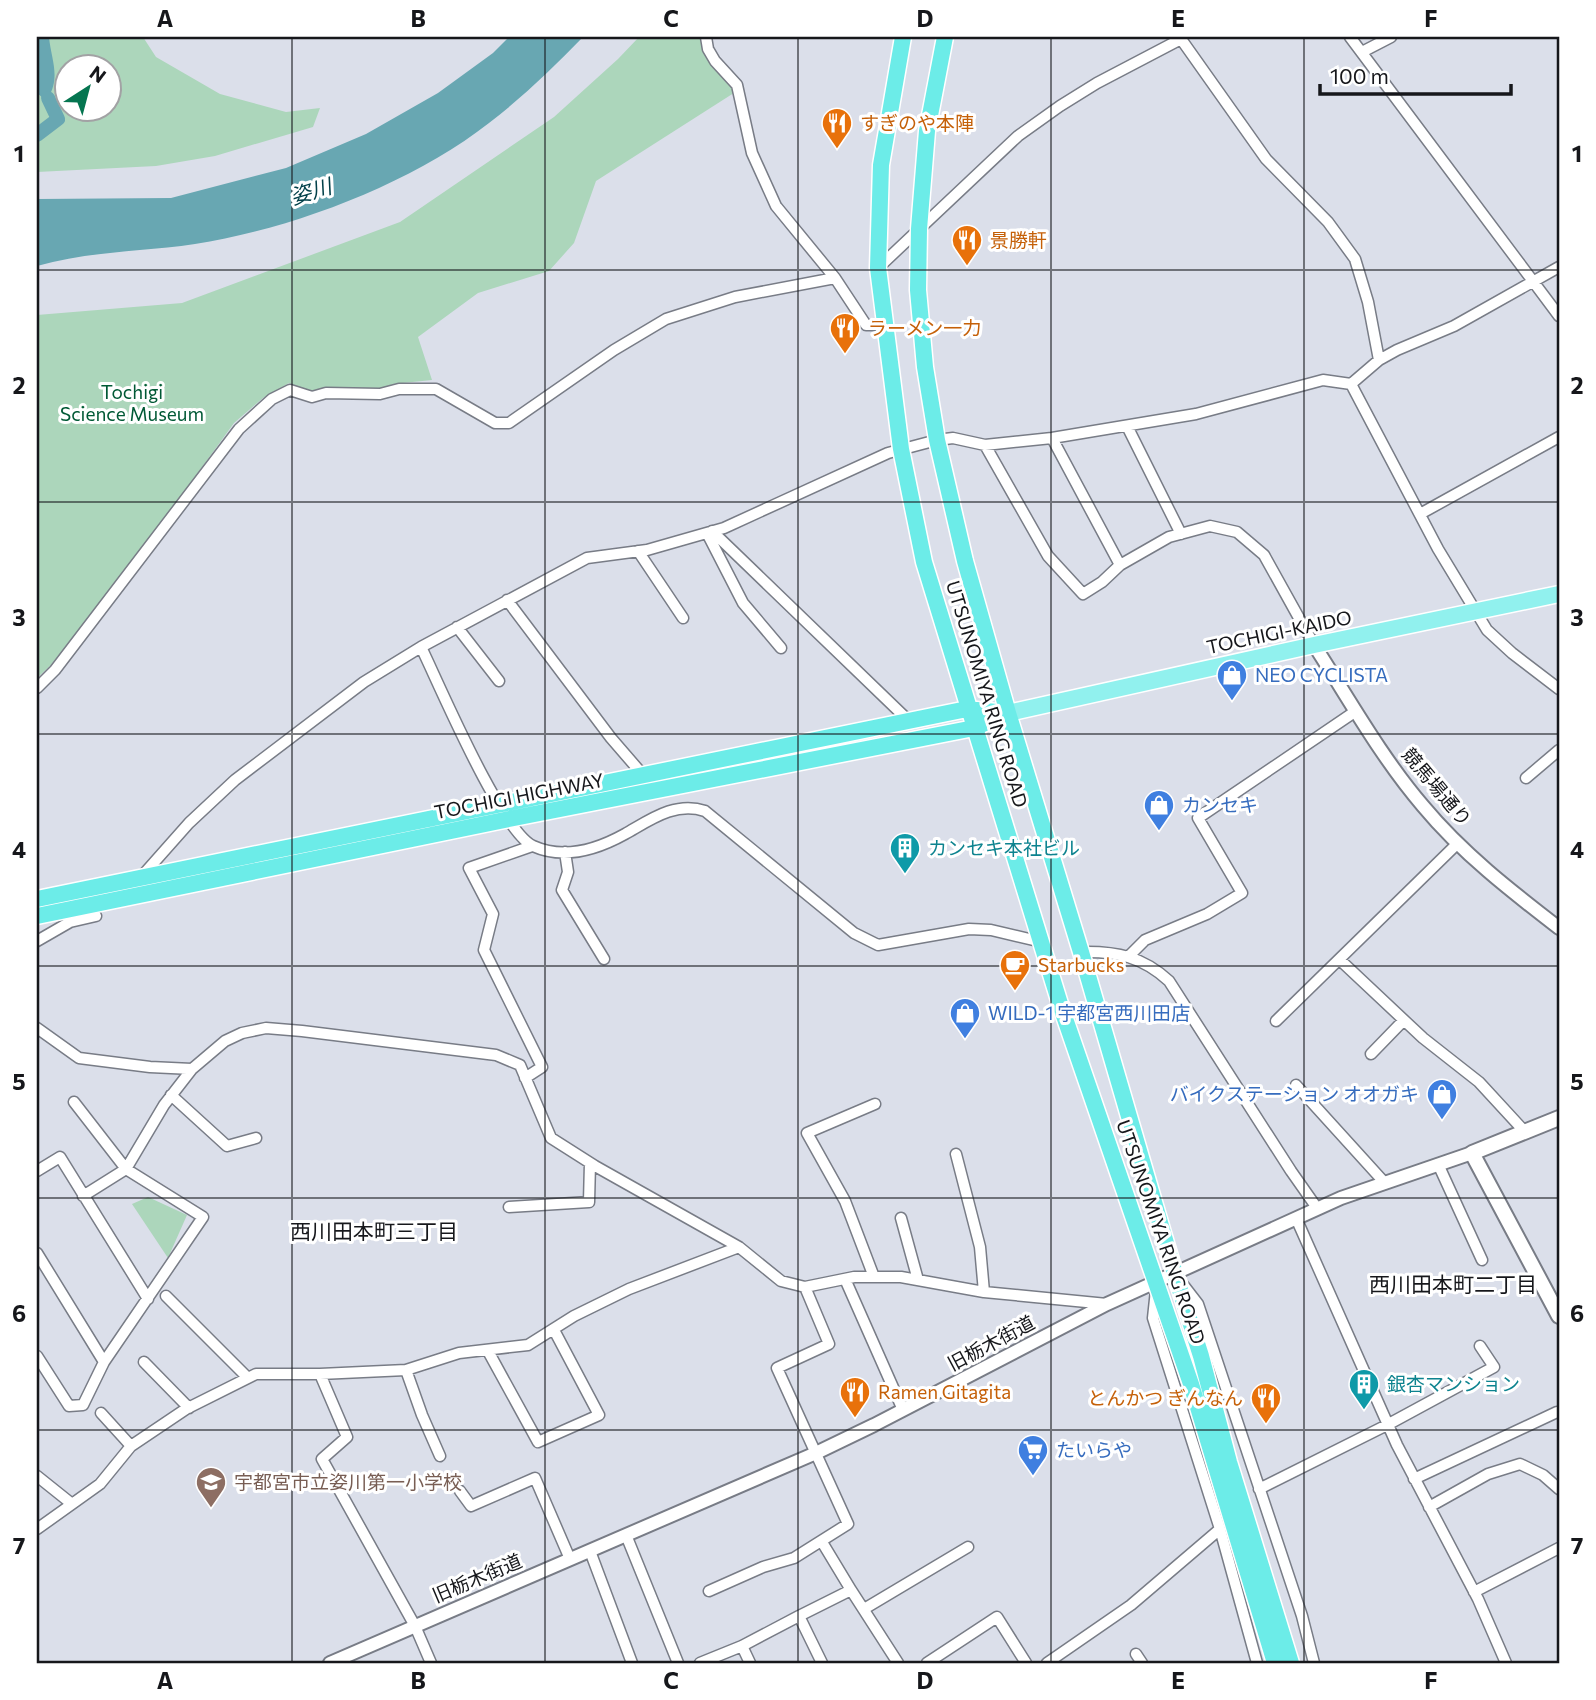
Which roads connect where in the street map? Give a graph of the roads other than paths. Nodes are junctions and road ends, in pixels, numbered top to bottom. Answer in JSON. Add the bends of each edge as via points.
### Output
{"nodes":[{"id":1,"x":706,"y":37,"type":"edge"},
{"id":2,"x":903,"y":37,"type":"edge"},
{"id":3,"x":945,"y":37,"type":"edge"},
{"id":4,"x":1350,"y":37,"type":"edge"},
{"id":5,"x":1391,"y":37,"type":"edge"},
{"id":6,"x":1180,"y":38,"type":"edge"},
{"id":7,"x":1362,"y":52,"type":"junction"},
{"id":8,"x":919,"y":229,"type":"junction"},
{"id":9,"x":1559,"y":267,"type":"edge"},
{"id":10,"x":878,"y":268,"type":"junction"},
{"id":11,"x":835,"y":278,"type":"junction"},
{"id":12,"x":1533,"y":281,"type":"junction"},
{"id":13,"x":1559,"y":316,"type":"edge"},
{"id":14,"x":884,"y":325,"type":"junction"},
{"id":15,"x":1379,"y":360,"type":"junction"},
{"id":16,"x":1351,"y":384,"type":"junction"},
{"id":17,"x":1127,"y":426,"type":"junction"},
{"id":18,"x":1559,"y":437,"type":"edge"},
{"id":19,"x":1052,"y":438,"type":"junction"},
{"id":20,"x":937,"y":440,"type":"junction"},
{"id":21,"x":985,"y":445,"type":"junction"},
{"id":22,"x":901,"y":449,"type":"junction"},
{"id":23,"x":1420,"y":514,"type":"junction"},
{"id":24,"x":709,"y":532,"type":"junction"},
{"id":25,"x":1181,"y":534,"type":"junction"},
{"id":26,"x":638,"y":551,"type":"junction"},
{"id":27,"x":1120,"y":565,"type":"junction"},
{"id":28,"x":1559,"y":594,"type":"edge"},
{"id":29,"x":507,"y":600,"type":"junction"},
{"id":30,"x":1476,"y":611,"type":"junction"},
{"id":31,"x":683,"y":618,"type":"dead end"},
{"id":32,"x":457,"y":627,"type":"junction"},
{"id":33,"x":1314,"y":645,"type":"junction"},
{"id":34,"x":421,"y":647,"type":"junction"},
{"id":35,"x":781,"y":648,"type":"dead end"},
{"id":36,"x":499,"y":681,"type":"dead end"},
{"id":37,"x":37,"y":688,"type":"edge"},
{"id":38,"x":1559,"y":689,"type":"edge"},
{"id":39,"x":967,"y":709,"type":"junction"},
{"id":40,"x":1356,"y":711,"type":"junction"},
{"id":41,"x":1008,"y":713,"type":"junction"},
{"id":42,"x":909,"y":721,"type":"junction"},
{"id":43,"x":974,"y":728,"type":"junction"},
{"id":44,"x":1559,"y":750,"type":"edge"},
{"id":45,"x":643,"y":775,"type":"junction"},
{"id":46,"x":1526,"y":778,"type":"dead end"},
{"id":47,"x":499,"y":805,"type":"junction"},
{"id":48,"x":509,"y":819,"type":"junction"},
{"id":49,"x":1458,"y":843,"type":"junction"},
{"id":50,"x":532,"y":846,"type":"junction"},
{"id":51,"x":565,"y":852,"type":"junction"},
{"id":52,"x":139,"y":879,"type":"junction"},
{"id":53,"x":37,"y":899,"type":"edge"},
{"id":54,"x":37,"y":916,"type":"edge"},
{"id":55,"x":96,"y":916,"type":"dead end"},
{"id":56,"x":1559,"y":928,"type":"edge"},
{"id":57,"x":37,"y":941,"type":"edge"},
{"id":58,"x":1042,"y":942,"type":"junction"},
{"id":59,"x":1081,"y":952,"type":"junction"},
{"id":60,"x":1128,"y":957,"type":"junction"},
{"id":61,"x":604,"y":959,"type":"dead end"},
{"id":62,"x":1340,"y":961,"type":"junction"},
{"id":63,"x":1276,"y":1021,"type":"dead end"},
{"id":64,"x":1403,"y":1021,"type":"junction"},
{"id":65,"x":37,"y":1028,"type":"edge"},
{"id":66,"x":1371,"y":1054,"type":"dead end"},
{"id":67,"x":192,"y":1069,"type":"junction"},
{"id":68,"x":525,"y":1078,"type":"junction"},
{"id":69,"x":1296,"y":1085,"type":"dead end"},
{"id":70,"x":171,"y":1095,"type":"junction"},
{"id":71,"x":74,"y":1102,"type":"dead end"},
{"id":72,"x":875,"y":1104,"type":"dead end"},
{"id":73,"x":1559,"y":1118,"type":"edge"},
{"id":74,"x":1526,"y":1133,"type":"junction"},
{"id":75,"x":256,"y":1138,"type":"dead end"},
{"id":76,"x":1472,"y":1153,"type":"junction"},
{"id":77,"x":956,"y":1154,"type":"dead end"},
{"id":78,"x":590,"y":1163,"type":"junction"},
{"id":79,"x":1438,"y":1164,"type":"junction"},
{"id":80,"x":126,"y":1169,"type":"junction"},
{"id":81,"x":37,"y":1171,"type":"edge"},
{"id":82,"x":1384,"y":1182,"type":"junction"},
{"id":83,"x":83,"y":1196,"type":"junction"},
{"id":84,"x":509,"y":1207,"type":"dead end"},
{"id":85,"x":1317,"y":1208,"type":"junction"},
{"id":86,"x":901,"y":1218,"type":"dead end"},
{"id":87,"x":1296,"y":1218,"type":"junction"},
{"id":88,"x":739,"y":1247,"type":"junction"},
{"id":89,"x":37,"y":1253,"type":"edge"},
{"id":90,"x":1482,"y":1260,"type":"dead end"},
{"id":91,"x":1175,"y":1274,"type":"junction"},
{"id":92,"x":874,"y":1276,"type":"junction"},
{"id":93,"x":845,"y":1279,"type":"junction"},
{"id":94,"x":918,"y":1280,"type":"junction"},
{"id":95,"x":1157,"y":1282,"type":"junction"},
{"id":96,"x":805,"y":1287,"type":"junction"},
{"id":97,"x":984,"y":1292,"type":"junction"},
{"id":98,"x":166,"y":1296,"type":"dead end"},
{"id":99,"x":148,"y":1299,"type":"junction"},
{"id":100,"x":1107,"y":1304,"type":"junction"},
{"id":101,"x":1559,"y":1316,"type":"edge"},
{"id":102,"x":554,"y":1330,"type":"junction"},
{"id":103,"x":1480,"y":1346,"type":"dead end"},
{"id":104,"x":488,"y":1351,"type":"junction"},
{"id":105,"x":37,"y":1356,"type":"edge"},
{"id":106,"x":104,"y":1362,"type":"junction"},
{"id":107,"x":144,"y":1362,"type":"dead end"},
{"id":108,"x":406,"y":1370,"type":"junction"},
{"id":109,"x":320,"y":1374,"type":"junction"},
{"id":110,"x":248,"y":1378,"type":"junction"},
{"id":111,"x":189,"y":1408,"type":"junction"},
{"id":112,"x":903,"y":1410,"type":"junction"},
{"id":113,"x":1557,"y":1412,"type":"dead end"},
{"id":114,"x":101,"y":1413,"type":"dead end"},
{"id":115,"x":1387,"y":1424,"type":"junction"},
{"id":116,"x":131,"y":1446,"type":"junction"},
{"id":117,"x":816,"y":1453,"type":"junction"},
{"id":118,"x":440,"y":1455,"type":"dead end"},
{"id":119,"x":37,"y":1476,"type":"edge"},
{"id":120,"x":1414,"y":1479,"type":"junction"},
{"id":121,"x":1259,"y":1489,"type":"junction"},
{"id":122,"x":1559,"y":1489,"type":"edge"},
{"id":123,"x":460,"y":1491,"type":"dead end"},
{"id":124,"x":72,"y":1504,"type":"junction"},
{"id":125,"x":1429,"y":1507,"type":"junction"},
{"id":126,"x":37,"y":1529,"type":"edge"},
{"id":127,"x":1220,"y":1530,"type":"junction"},
{"id":128,"x":626,"y":1535,"type":"junction"},
{"id":129,"x":822,"y":1542,"type":"junction"},
{"id":130,"x":968,"y":1546,"type":"dead end"},
{"id":131,"x":1559,"y":1548,"type":"edge"},
{"id":132,"x":590,"y":1551,"type":"junction"},
{"id":133,"x":570,"y":1559,"type":"junction"},
{"id":134,"x":851,"y":1590,"type":"junction"},
{"id":135,"x":709,"y":1591,"type":"dead end"},
{"id":136,"x":1474,"y":1592,"type":"junction"},
{"id":137,"x":864,"y":1609,"type":"junction"},
{"id":138,"x":799,"y":1616,"type":"junction"},
{"id":139,"x":415,"y":1626,"type":"junction"},
{"id":140,"x":742,"y":1646,"type":"junction"},
{"id":141,"x":1276,"y":1651,"type":"edge"},
{"id":142,"x":330,"y":1663,"type":"edge"},
{"id":143,"x":430,"y":1663,"type":"edge"},
{"id":144,"x":632,"y":1663,"type":"edge"},
{"id":145,"x":678,"y":1663,"type":"edge"},
{"id":146,"x":700,"y":1663,"type":"edge"},
{"id":147,"x":750,"y":1663,"type":"edge"},
{"id":148,"x":822,"y":1663,"type":"edge"},
{"id":149,"x":898,"y":1663,"type":"edge"},
{"id":150,"x":927,"y":1663,"type":"edge"},
{"id":151,"x":1026,"y":1663,"type":"edge"},
{"id":152,"x":1047,"y":1663,"type":"edge"},
{"id":153,"x":1257,"y":1663,"type":"edge"},
{"id":154,"x":1291,"y":1663,"type":"edge"},
{"id":155,"x":1314,"y":1663,"type":"edge"},
{"id":156,"x":1506,"y":1663,"type":"edge"}],
"edges":[{"from":1,"to":11,"type":"street","via":[[715,61],[737,85],[752,153],[776,206]]},
{"from":2,"to":10,"type":"highway","name":"UTSUNOMIYA RING ROAD","via":[[881,165]]},
{"from":3,"to":8,"type":"highway","name":"UTSUNOMIYA RING ROAD","via":[[927,131]]},
{"from":4,"to":7,"type":"street"},
{"from":5,"to":7,"type":"street"},
{"from":6,"to":8,"type":"street","via":[[1097,83],[1018,136]]},
{"from":6,"to":15,"type":"street","via":[[1266,159],[1328,222],[1355,259]]},
{"from":7,"to":12,"type":"street"},
{"from":8,"to":10,"type":"street"},
{"from":8,"to":20,"type":"highway","name":"UTSUNOMIYA RING ROAD","via":[[918,290]]},
{"from":9,"to":12,"type":"street"},
{"from":10,"to":14,"type":"highway","name":"UTSUNOMIYA RING ROAD"},
{"from":11,"to":14,"type":"street","via":[[866,325]]},
{"from":11,"to":37,"type":"street","via":[[735,297],[666,319],[509,424],[495,423],[436,389],[312,397],[290,390],[272,399],[239,429]]},
{"from":12,"to":13,"type":"street"},
{"from":12,"to":15,"type":"street","via":[[1454,326]]},
{"from":14,"to":22,"type":"highway","name":"UTSUNOMIYA RING ROAD"},
{"from":15,"to":16,"type":"street"},
{"from":16,"to":17,"type":"street","via":[[1322,380],[1196,414]]},
{"from":16,"to":23,"type":"street"},
{"from":17,"to":19,"type":"street"},
{"from":17,"to":25,"type":"street"},
{"from":18,"to":23,"type":"street"},
{"from":19,"to":21,"type":"street"},
{"from":19,"to":27,"type":"street"},
{"from":20,"to":21,"type":"street","via":[[953,438]]},
{"from":20,"to":22,"type":"street"},
{"from":20,"to":41,"type":"highway","name":"UTSUNOMIYA RING ROAD"},
{"from":21,"to":27,"type":"street","via":[[1048,556],[1083,594]]},
{"from":22,"to":24,"type":"street"},
{"from":22,"to":39,"type":"highway","name":"UTSUNOMIYA RING ROAD","via":[[923,562]]},
{"from":23,"to":30,"type":"street"},
{"from":24,"to":26,"type":"street"},
{"from":24,"to":35,"type":"street","via":[[743,603]]},
{"from":24,"to":42,"type":"street"},
{"from":25,"to":27,"type":"street"},
{"from":25,"to":33,"type":"street","via":[[1210,526],[1237,532],[1264,555]]},
{"from":26,"to":29,"type":"street","via":[[587,558]]},
{"from":26,"to":31,"type":"street"},
{"from":28,"to":30,"type":"main road","name":"TOCHIGI-KAIDO"},
{"from":29,"to":32,"type":"street"},
{"from":29,"to":45,"type":"street"},
{"from":30,"to":33,"type":"main road","name":"TOCHIGI-KAIDO"},
{"from":30,"to":38,"type":"street","via":[[1487,630],[1511,653]]},
{"from":32,"to":34,"type":"street"},
{"from":32,"to":36,"type":"street"},
{"from":33,"to":40,"type":"street","name":"競馬場通り"},
{"from":33,"to":41,"type":"main road","name":"TOCHIGI-KAIDO"},
{"from":34,"to":47,"type":"street"},
{"from":34,"to":52,"type":"street","via":[[364,682],[235,780]]},
{"from":39,"to":41,"type":"highway","name":"TOCHIGI HIGHWAY"},
{"from":39,"to":42,"type":"highway","name":"TOCHIGI HIGHWAY"},
{"from":39,"to":43,"type":"highway","name":"UTSUNOMIYA RING ROAD"},
{"from":40,"to":49,"type":"street","name":"競馬場通り","via":[[1399,776]]},
{"from":40,"to":60,"type":"street","via":[[1198,818],[1242,893],[1207,915],[1145,940]]},
{"from":41,"to":43,"type":"highway","name":"TOCHIGI HIGHWAY"},
{"from":41,"to":59,"type":"highway","name":"UTSUNOMIYA RING ROAD"},
{"from":42,"to":45,"type":"highway","name":"TOCHIGI HIGHWAY"},
{"from":43,"to":48,"type":"highway","name":"TOCHIGI HIGHWAY"},
{"from":43,"to":58,"type":"highway","name":"UTSUNOMIYA RING ROAD"},
{"from":44,"to":46,"type":"street"},
{"from":45,"to":47,"type":"highway","name":"TOCHIGI HIGHWAY"},
{"from":47,"to":48,"type":"street"},
{"from":47,"to":52,"type":"highway","name":"TOCHIGI HIGHWAY"},
{"from":48,"to":50,"type":"street"},
{"from":48,"to":54,"type":"highway","name":"TOCHIGI HIGHWAY"},
{"from":49,"to":56,"type":"street","name":"競馬場通り"},
{"from":49,"to":62,"type":"street"},
{"from":50,"to":51,"type":"street"},
{"from":50,"to":68,"type":"street","via":[[469,868],[493,914],[484,950],[542,1067]]},
{"from":51,"to":58,"type":"street","via":[[605,845],[660,814],[696,808],[854,933],[878,945],[969,929]]},
{"from":51,"to":61,"type":"street","via":[[568,872],[562,890]]},
{"from":52,"to":53,"type":"highway","name":"TOCHIGI HIGHWAY"},
{"from":55,"to":57,"type":"street","via":[[70,922]]},
{"from":58,"to":95,"type":"highway","name":"UTSUNOMIYA RING ROAD"},
{"from":59,"to":60,"type":"street"},
{"from":59,"to":91,"type":"highway","name":"UTSUNOMIYA RING ROAD"},
{"from":60,"to":85,"type":"street","via":[[1148,963],[1177,991]]},
{"from":62,"to":63,"type":"street"},
{"from":62,"to":64,"type":"street"},
{"from":64,"to":66,"type":"street"},
{"from":64,"to":74,"type":"street","via":[[1479,1082]]},
{"from":65,"to":67,"type":"street","via":[[79,1058]]},
{"from":67,"to":68,"type":"street","via":[[225,1041],[266,1028],[496,1055],[520,1065]]},
{"from":67,"to":70,"type":"street"},
{"from":68,"to":78,"type":"street","via":[[551,1138]]},
{"from":69,"to":82,"type":"street"},
{"from":70,"to":75,"type":"street","via":[[227,1146]]},
{"from":70,"to":80,"type":"street"},
{"from":71,"to":80,"type":"street"},
{"from":72,"to":92,"type":"street","via":[[807,1133],[845,1201]]},
{"from":73,"to":74,"type":"main road","name":"旧栃木街道"},
{"from":74,"to":76,"type":"main road","name":"旧栃木街道"},
{"from":76,"to":79,"type":"street","name":"旧栃木街道"},
{"from":76,"to":101,"type":"main road"},
{"from":77,"to":97,"type":"street","via":[[980,1247]]},
{"from":78,"to":84,"type":"street","via":[[590,1202]]},
{"from":78,"to":88,"type":"street"},
{"from":79,"to":82,"type":"street","name":"旧栃木街道"},
{"from":79,"to":90,"type":"street"},
{"from":80,"to":83,"type":"street"},
{"from":80,"to":99,"type":"street","via":[[203,1217]]},
{"from":81,"to":83,"type":"street","via":[[60,1157]]},
{"from":82,"to":85,"type":"street","name":"旧栃木街道"},
{"from":83,"to":99,"type":"street"},
{"from":85,"to":87,"type":"street","name":"旧栃木街道"},
{"from":86,"to":94,"type":"street"},
{"from":87,"to":91,"type":"street","name":"旧栃木街道"},
{"from":87,"to":115,"type":"street"},
{"from":88,"to":96,"type":"street","via":[[781,1281]]},
{"from":88,"to":102,"type":"street","via":[[629,1289]]},
{"from":89,"to":106,"type":"street"},
{"from":91,"to":95,"type":"street","name":"旧栃木街道"},
{"from":91,"to":121,"type":"street","via":[[1198,1304]]},
{"from":91,"to":141,"type":"highway","name":"UTSUNOMIYA RING ROAD","via":[[1201,1356]]},
{"from":92,"to":93,"type":"street"},
{"from":92,"to":94,"type":"street"},
{"from":93,"to":96,"type":"street"},
{"from":93,"to":112,"type":"street"},
{"from":94,"to":97,"type":"street"},
{"from":95,"to":100,"type":"street","name":"旧栃木街道"},
{"from":95,"to":127,"type":"street","via":[[1153,1318]]},
{"from":95,"to":141,"type":"highway","name":"UTSUNOMIYA RING ROAD"},
{"from":96,"to":117,"type":"street","via":[[829,1344],[777,1368]]},
{"from":97,"to":100,"type":"street"},
{"from":98,"to":110,"type":"street"},
{"from":99,"to":106,"type":"street"},
{"from":100,"to":112,"type":"street","name":"旧栃木街道"},
{"from":102,"to":104,"type":"street","via":[[527,1345]]},
{"from":102,"to":104,"type":"street","via":[[599,1415],[538,1441]]},
{"from":103,"to":115,"type":"street","via":[[1494,1367]]},
{"from":104,"to":108,"type":"street","via":[[459,1353]]},
{"from":105,"to":106,"type":"street","via":[[68,1406],[83,1405]]},
{"from":107,"to":111,"type":"street"},
{"from":108,"to":109,"type":"street"},
{"from":108,"to":118,"type":"street"},
{"from":109,"to":110,"type":"street","via":[[256,1374]]},
{"from":109,"to":139,"type":"street","via":[[347,1437],[322,1460]]},
{"from":110,"to":111,"type":"street"},
{"from":111,"to":116,"type":"street"},
{"from":112,"to":117,"type":"street","name":"旧栃木街道"},
{"from":113,"to":120,"type":"street"},
{"from":114,"to":116,"type":"street"},
{"from":115,"to":120,"type":"street"},
{"from":115,"to":121,"type":"street"},
{"from":116,"to":124,"type":"street","via":[[100,1484]]},
{"from":117,"to":128,"type":"street","name":"旧栃木街道"},
{"from":117,"to":129,"type":"street","via":[[848,1524]]},
{"from":119,"to":124,"type":"street"},
{"from":120,"to":125,"type":"street"},
{"from":121,"to":155,"type":"street"},
{"from":122,"to":125,"type":"street","via":[[1520,1464],[1488,1474]]},
{"from":123,"to":133,"type":"street","via":[[471,1507],[535,1478]]},
{"from":124,"to":126,"type":"street"},
{"from":125,"to":136,"type":"street"},
{"from":127,"to":152,"type":"street","via":[[1131,1605]]},
{"from":127,"to":153,"type":"street"},
{"from":128,"to":132,"type":"street","name":"旧栃木街道"},
{"from":128,"to":145,"type":"street"},
{"from":129,"to":134,"type":"street"},
{"from":129,"to":135,"type":"street","via":[[794,1558]]},
{"from":130,"to":137,"type":"street"},
{"from":131,"to":136,"type":"street"},
{"from":132,"to":133,"type":"street","name":"旧栃木街道"},
{"from":132,"to":144,"type":"street"},
{"from":133,"to":139,"type":"street","name":"旧栃木街道"},
{"from":134,"to":137,"type":"street"},
{"from":134,"to":138,"type":"street"},
{"from":136,"to":156,"type":"street"},
{"from":137,"to":149,"type":"street"},
{"from":138,"to":140,"type":"street"},
{"from":138,"to":148,"type":"street"},
{"from":139,"to":142,"type":"street","name":"旧栃木街道"},
{"from":139,"to":143,"type":"street"},
{"from":140,"to":146,"type":"street"},
{"from":140,"to":147,"type":"street"},
{"from":141,"to":154,"type":"highway","name":"UTSUNOMIYA RING ROAD"},
{"from":150,"to":151,"type":"street","via":[[997,1617]]}]}
